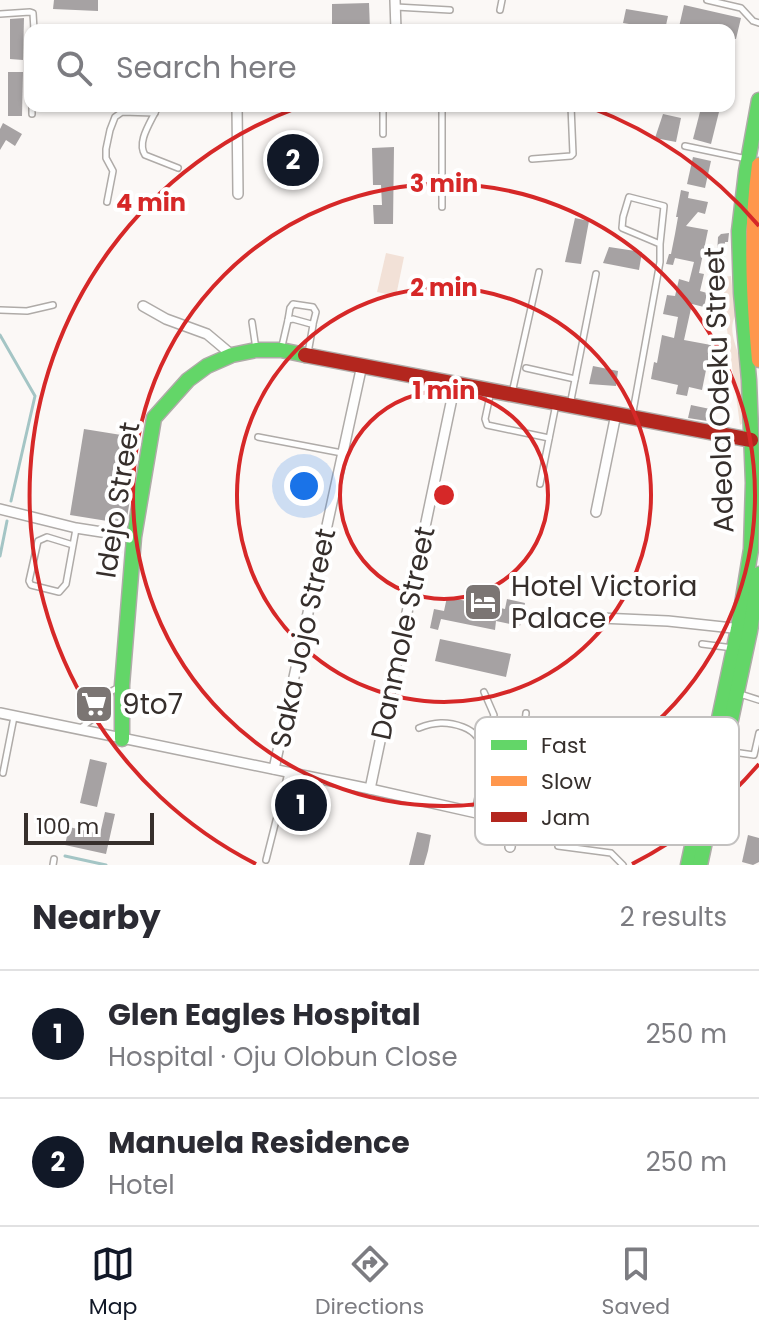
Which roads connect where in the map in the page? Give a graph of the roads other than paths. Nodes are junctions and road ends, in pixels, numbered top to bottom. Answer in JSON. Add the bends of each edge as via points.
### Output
{"nodes":[{"id":1,"x":502,"y":0,"type":"edge"},
{"id":2,"x":707,"y":0,"type":"edge"},
{"id":3,"x":395,"y":3,"type":"edge"},
{"id":4,"x":450,"y":10,"type":"dead end"},
{"id":5,"x":500,"y":10,"type":"dead end"},
{"id":6,"x":0,"y":14,"type":"edge"},
{"id":7,"x":759,"y":23,"type":"edge"},
{"id":8,"x":34,"y":24,"type":"edge"},
{"id":9,"x":396,"y":24,"type":"edge"},
{"id":10,"x":759,"y":100,"type":"edge"},
{"id":11,"x":237,"y":112,"type":"edge"},
{"id":12,"x":383,"y":112,"type":"edge"},
{"id":13,"x":442,"y":112,"type":"edge"},
{"id":14,"x":571,"y":112,"type":"edge"},
{"id":15,"x":155,"y":113,"type":"joint"},
{"id":16,"x":757,"y":116,"type":"edge"},
{"id":17,"x":383,"y":134,"type":"dead end"},
{"id":18,"x":685,"y":146,"type":"dead end"},
{"id":19,"x":532,"y":159,"type":"dead end"},
{"id":20,"x":753,"y":162,"type":"edge"},
{"id":21,"x":178,"y":168,"type":"dead end"},
{"id":22,"x":758,"y":182,"type":"edge"},
{"id":23,"x":238,"y":194,"type":"dead end"},
{"id":24,"x":107,"y":202,"type":"dead end"},
{"id":25,"x":442,"y":207,"type":"dead end"},
{"id":26,"x":756,"y":222,"type":"edge"},
{"id":27,"x":660,"y":244,"type":"junction"},
{"id":28,"x":755,"y":260,"type":"edge"},
{"id":29,"x":539,"y":272,"type":"dead end"},
{"id":30,"x":596,"y":274,"type":"dead end"},
{"id":31,"x":53,"y":305,"type":"dead end"},
{"id":32,"x":143,"y":306,"type":"dead end"},
{"id":33,"x":0,"y":310,"type":"edge"},
{"id":34,"x":288,"y":320,"type":"junction"},
{"id":35,"x":252,"y":322,"type":"dead end"},
{"id":36,"x":313,"y":325,"type":"junction"},
{"id":37,"x":256,"y":350,"type":"junction"},
{"id":38,"x":281,"y":350,"type":"junction"},
{"id":39,"x":308,"y":354,"type":"junction"},
{"id":40,"x":232,"y":355,"type":"junction"},
{"id":41,"x":759,"y":360,"type":"edge"},
{"id":42,"x":362,"y":365,"type":"junction"},
{"id":43,"x":526,"y":368,"type":"dead end"},
{"id":44,"x":575,"y":379,"type":"junction"},
{"id":45,"x":754,"y":379,"type":"edge"},
{"id":46,"x":455,"y":384,"type":"junction"},
{"id":47,"x":491,"y":390,"type":"junction"},
{"id":48,"x":512,"y":394,"type":"junction"},
{"id":49,"x":563,"y":404,"type":"junction"},
{"id":50,"x":616,"y":414,"type":"junction"},
{"id":51,"x":631,"y":418,"type":"junction"},
{"id":52,"x":258,"y":437,"type":"dead end"},
{"id":53,"x":549,"y":438,"type":"junction"},
{"id":54,"x":751,"y":440,"type":"junction"},
{"id":55,"x":343,"y":453,"type":"junction"},
{"id":56,"x":540,"y":484,"type":"dead end"},
{"id":57,"x":0,"y":509,"type":"edge"},
{"id":58,"x":596,"y":512,"type":"dead end"},
{"id":59,"x":76,"y":528,"type":"junction"},
{"id":60,"x":134,"y":537,"type":"junction"},
{"id":61,"x":73,"y":545,"type":"junction"},
{"id":62,"x":759,"y":574,"type":"edge"},
{"id":63,"x":578,"y":617,"type":"dead end"},
{"id":64,"x":744,"y":630,"type":"junction"},
{"id":65,"x":702,"y":644,"type":"dead end"},
{"id":66,"x":734,"y":648,"type":"junction"},
{"id":67,"x":122,"y":685,"type":"junction"},
{"id":68,"x":484,"y":692,"type":"dead end"},
{"id":69,"x":737,"y":693,"type":"junction"},
{"id":70,"x":759,"y":700,"type":"edge"},
{"id":71,"x":0,"y":713,"type":"edge"},
{"id":72,"x":526,"y":713,"type":"dead end"},
{"id":73,"x":15,"y":716,"type":"junction"},
{"id":74,"x":493,"y":717,"type":"edge"},
{"id":75,"x":526,"y":717,"type":"edge"},
{"id":76,"x":720,"y":717,"type":"edge"},
{"id":77,"x":732,"y":717,"type":"edge"},
{"id":78,"x":419,"y":728,"type":"dead end"},
{"id":79,"x":80,"y":729,"type":"junction"},
{"id":80,"x":759,"y":733,"type":"edge"},
{"id":81,"x":475,"y":734,"type":"edge"},
{"id":82,"x":122,"y":739,"type":"junction"},
{"id":83,"x":739,"y":753,"type":"edge"},
{"id":84,"x":274,"y":769,"type":"junction"},
{"id":85,"x":3,"y":773,"type":"dead end"},
{"id":86,"x":288,"y":773,"type":"junction"},
{"id":87,"x":370,"y":789,"type":"junction"},
{"id":88,"x":475,"y":813,"type":"edge"},
{"id":89,"x":692,"y":845,"type":"edge"},
{"id":90,"x":704,"y":845,"type":"edge"},
{"id":91,"x":558,"y":846,"type":"dead end"},
{"id":92,"x":266,"y":860,"type":"dead end"},
{"id":93,"x":623,"y":865,"type":"edge"},
{"id":94,"x":688,"y":865,"type":"edge"},
{"id":95,"x":700,"y":865,"type":"edge"}],
"edges":[{"from":1,"to":5,"type":"lane"},
{"from":2,"to":7,"type":"lane","via":[[741,8]]},
{"from":3,"to":4,"type":"lane"},
{"from":3,"to":9,"type":"street"},
{"from":6,"to":8,"type":"lane","via":[[30,12]]},
{"from":10,"to":16,"type":"main road","name":"Adeola Odeku Street"},
{"from":11,"to":23,"type":"street"},
{"from":12,"to":17,"type":"lane"},
{"from":13,"to":25,"type":"lane"},
{"from":14,"to":19,"type":"lane","via":[[573,154]]},
{"from":15,"to":21,"type":"lane","via":[[141,151]]},
{"from":15,"to":24,"type":"lane","via":[[122,112],[115,117],[106,149],[113,171]]},
{"from":16,"to":20,"type":"main road","name":"Adeola Odeku Street"},
{"from":18,"to":20,"type":"lane"},
{"from":20,"to":22,"type":"main road","name":"Adeola Odeku Street"},
{"from":20,"to":45,"type":"main road","name":"Adeola Odeku Street","via":[[742,200],[739,246]]},
{"from":22,"to":26,"type":"main road","name":"Adeola Odeku Street"},
{"from":26,"to":28,"type":"main road","name":"Adeola Odeku Street"},
{"from":27,"to":27,"type":"lane","via":[[664,206],[629,197],[622,228]]},
{"from":27,"to":51,"type":"lane"},
{"from":28,"to":41,"type":"main road","name":"Adeola Odeku Street","via":[[752,292]]},
{"from":29,"to":48,"type":"lane"},
{"from":30,"to":44,"type":"lane"},
{"from":31,"to":33,"type":"lane"},
{"from":32,"to":40,"type":"street","via":[[207,334]]},
{"from":34,"to":36,"type":"lane"},
{"from":34,"to":36,"type":"lane","via":[[293,304],[313,307]]},
{"from":34,"to":38,"type":"lane"},
{"from":35,"to":37,"type":"lane"},
{"from":36,"to":39,"type":"lane"},
{"from":37,"to":38,"type":"main road","name":"Idejo Street"},
{"from":37,"to":40,"type":"main road","name":"Idejo Street"},
{"from":38,"to":39,"type":"main road","name":"Idejo Street"},
{"from":39,"to":42,"type":"main road","name":"Idejo Street"},
{"from":40,"to":60,"type":"main road","name":"Idejo Street","via":[[188,380],[154,418]]},
{"from":42,"to":46,"type":"main road","name":"Idejo Street"},
{"from":42,"to":55,"type":"street","name":"Saka Jojo Street"},
{"from":43,"to":44,"type":"lane"},
{"from":44,"to":49,"type":"lane"},
{"from":45,"to":54,"type":"main road","name":"Adeola Odeku Street"},
{"from":46,"to":47,"type":"main road","name":"Idejo Street"},
{"from":46,"to":87,"type":"street","name":"Danmole Street"},
{"from":47,"to":48,"type":"main road","name":"Idejo Street"},
{"from":47,"to":53,"type":"lane","via":[[487,425]]},
{"from":48,"to":49,"type":"main road","name":"Idejo Street"},
{"from":49,"to":50,"type":"main road","name":"Idejo Street"},
{"from":49,"to":53,"type":"lane"},
{"from":50,"to":51,"type":"main road","name":"Idejo Street"},
{"from":50,"to":58,"type":"street"},
{"from":51,"to":54,"type":"main road","name":"Idejo Street"},
{"from":52,"to":55,"type":"lane"},
{"from":53,"to":56,"type":"lane"},
{"from":54,"to":64,"type":"main road","name":"Adeola Odeku Street","via":[[752,535]]},
{"from":55,"to":84,"type":"street","name":"Saka Jojo Street"},
{"from":57,"to":59,"type":"street"},
{"from":59,"to":60,"type":"street"},
{"from":59,"to":61,"type":"lane"},
{"from":60,"to":67,"type":"main road","name":"Idejo Street"},
{"from":61,"to":61,"type":"lane","via":[[62,590],[31,585],[38,541],[47,537]]},
{"from":62,"to":64,"type":"main road","name":"Adeola Odeku Street"},
{"from":63,"to":64,"type":"street"},
{"from":64,"to":66,"type":"main road","name":"Adeola Odeku Street"},
{"from":64,"to":69,"type":"main road","name":"Adeola Odeku Street"},
{"from":65,"to":66,"type":"lane"},
{"from":66,"to":76,"type":"main road","name":"Adeola Odeku Street"},
{"from":67,"to":79,"type":"lane","via":[[110,692],[104,710]]},
{"from":67,"to":82,"type":"main road","name":"Idejo Street"},
{"from":68,"to":74,"type":"lane"},
{"from":69,"to":70,"type":"lane"},
{"from":69,"to":77,"type":"main road","name":"Adeola Odeku Street"},
{"from":71,"to":73,"type":"street"},
{"from":72,"to":75,"type":"lane"},
{"from":73,"to":79,"type":"street"},
{"from":73,"to":85,"type":"lane"},
{"from":78,"to":81,"type":"lane","via":[[447,723]]},
{"from":79,"to":82,"type":"street"},
{"from":80,"to":83,"type":"lane","via":[[754,755]]},
{"from":82,"to":84,"type":"street"},
{"from":84,"to":86,"type":"street"},
{"from":86,"to":87,"type":"street"},
{"from":86,"to":92,"type":"lane"},
{"from":87,"to":88,"type":"street"},
{"from":89,"to":94,"type":"main road","name":"Adeola Odeku Street"},
{"from":90,"to":95,"type":"main road","name":"Adeola Odeku Street"},
{"from":91,"to":93,"type":"lane","via":[[611,853]]}]}
